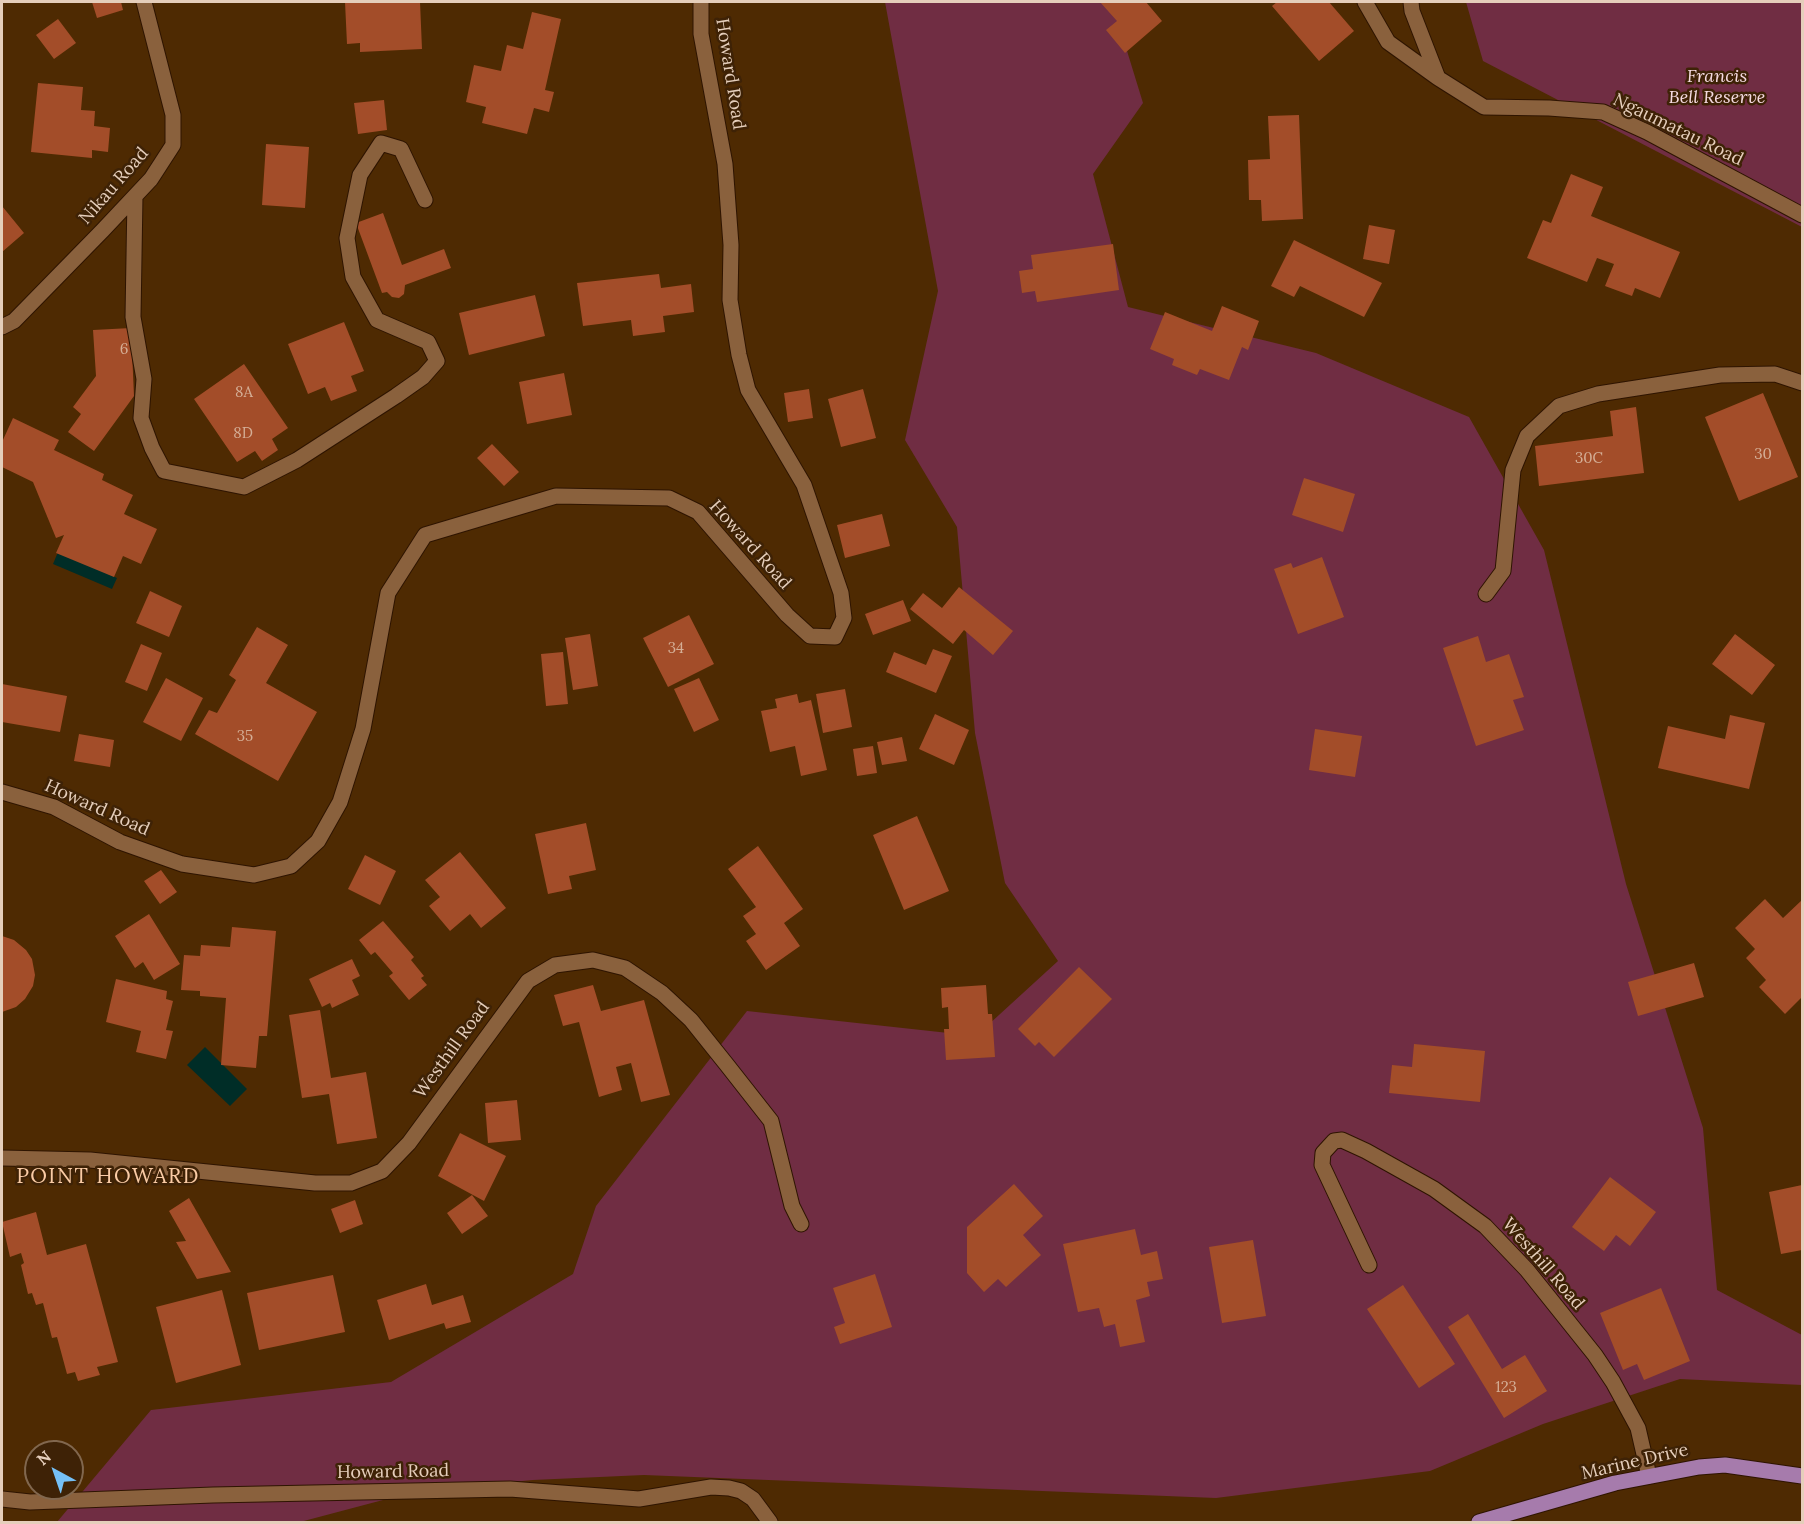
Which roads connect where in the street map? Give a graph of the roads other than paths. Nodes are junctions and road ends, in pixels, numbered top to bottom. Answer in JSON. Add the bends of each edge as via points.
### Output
{"nodes":[{"id":1,"x":144,"y":2,"type":"edge"},
{"id":2,"x":701,"y":2,"type":"edge"},
{"id":3,"x":1365,"y":2,"type":"edge"},
{"id":4,"x":1411,"y":2,"type":"edge"},
{"id":5,"x":1438,"y":78,"type":"junction"},
{"id":6,"x":135,"y":196,"type":"junction"},
{"id":7,"x":425,"y":200,"type":"dead end"},
{"id":8,"x":1803,"y":215,"type":"edge"},
{"id":9,"x":2,"y":327,"type":"edge"},
{"id":10,"x":1803,"y":383,"type":"edge"},
{"id":11,"x":1486,"y":594,"type":"dead end"},
{"id":12,"x":2,"y":792,"type":"edge"},
{"id":13,"x":2,"y":1158,"type":"edge"},
{"id":14,"x":801,"y":1224,"type":"dead end"},
{"id":15,"x":1369,"y":1265,"type":"dead end"},
{"id":16,"x":1649,"y":1476,"type":"junction"},
{"id":17,"x":1803,"y":1476,"type":"edge"},
{"id":18,"x":2,"y":1499,"type":"edge"},
{"id":19,"x":770,"y":1522,"type":"edge"},
{"id":20,"x":1479,"y":1522,"type":"edge"}],
"edges":[{"from":1,"to":6,"type":"street","name":"Nikau Road","via":[[173,115],[173,145]]},
{"from":2,"to":12,"type":"street","name":"Howard Road","via":[[701,34],[725,164],[731,245],[730,300],[739,355],[748,390],[804,485],[841,593],[844,618],[835,637],[810,636],[698,512],[669,498],[556,496],[425,535],[388,593],[363,729],[340,802],[318,841],[291,866],[254,875],[182,864],[120,842],[54,807]]},
{"from":3,"to":5,"type":"street","name":"Ngaumatau Road","via":[[1388,42]]},
{"from":4,"to":5,"type":"street"},
{"from":5,"to":8,"type":"street","name":"Ngaumatau Road","via":[[1484,108],[1603,112]]},
{"from":6,"to":7,"type":"street","via":[[133,317],[144,379],[141,418],[152,448],[164,471],[244,488],[297,460],[396,396],[437,361],[428,342],[377,320],[353,277],[348,238],[360,175],[381,143],[401,149]]},
{"from":6,"to":9,"type":"street","name":"Nikau Road","via":[[14,321]]},
{"from":10,"to":11,"type":"street","via":[[1775,374],[1720,375],[1664,381],[1559,406],[1527,436],[1513,470],[1503,571]]},
{"from":13,"to":14,"type":"street","name":"Westhill Road","via":[[90,1160],[315,1183],[351,1183],[382,1171],[409,1143],[528,981],[555,965],[593,960],[625,968],[662,993],[691,1020],[735,1074],[771,1121],[792,1206]]},
{"from":15,"to":16,"type":"street","name":"Westhill Road","via":[[1322,1165],[1323,1153],[1334,1141],[1342,1140],[1366,1150],[1434,1189],[1485,1226],[1527,1270],[1613,1382],[1638,1428]]},
{"from":16,"to":17,"type":"main road","name":"Marine Drive","via":[[1725,1465]]},
{"from":16,"to":20,"type":"main road","name":"Marine Drive"},
{"from":18,"to":19,"type":"street","name":"Howard Road","via":[[30,1502],[510,1489],[639,1499],[711,1487],[741,1491],[753,1499]]}]}
